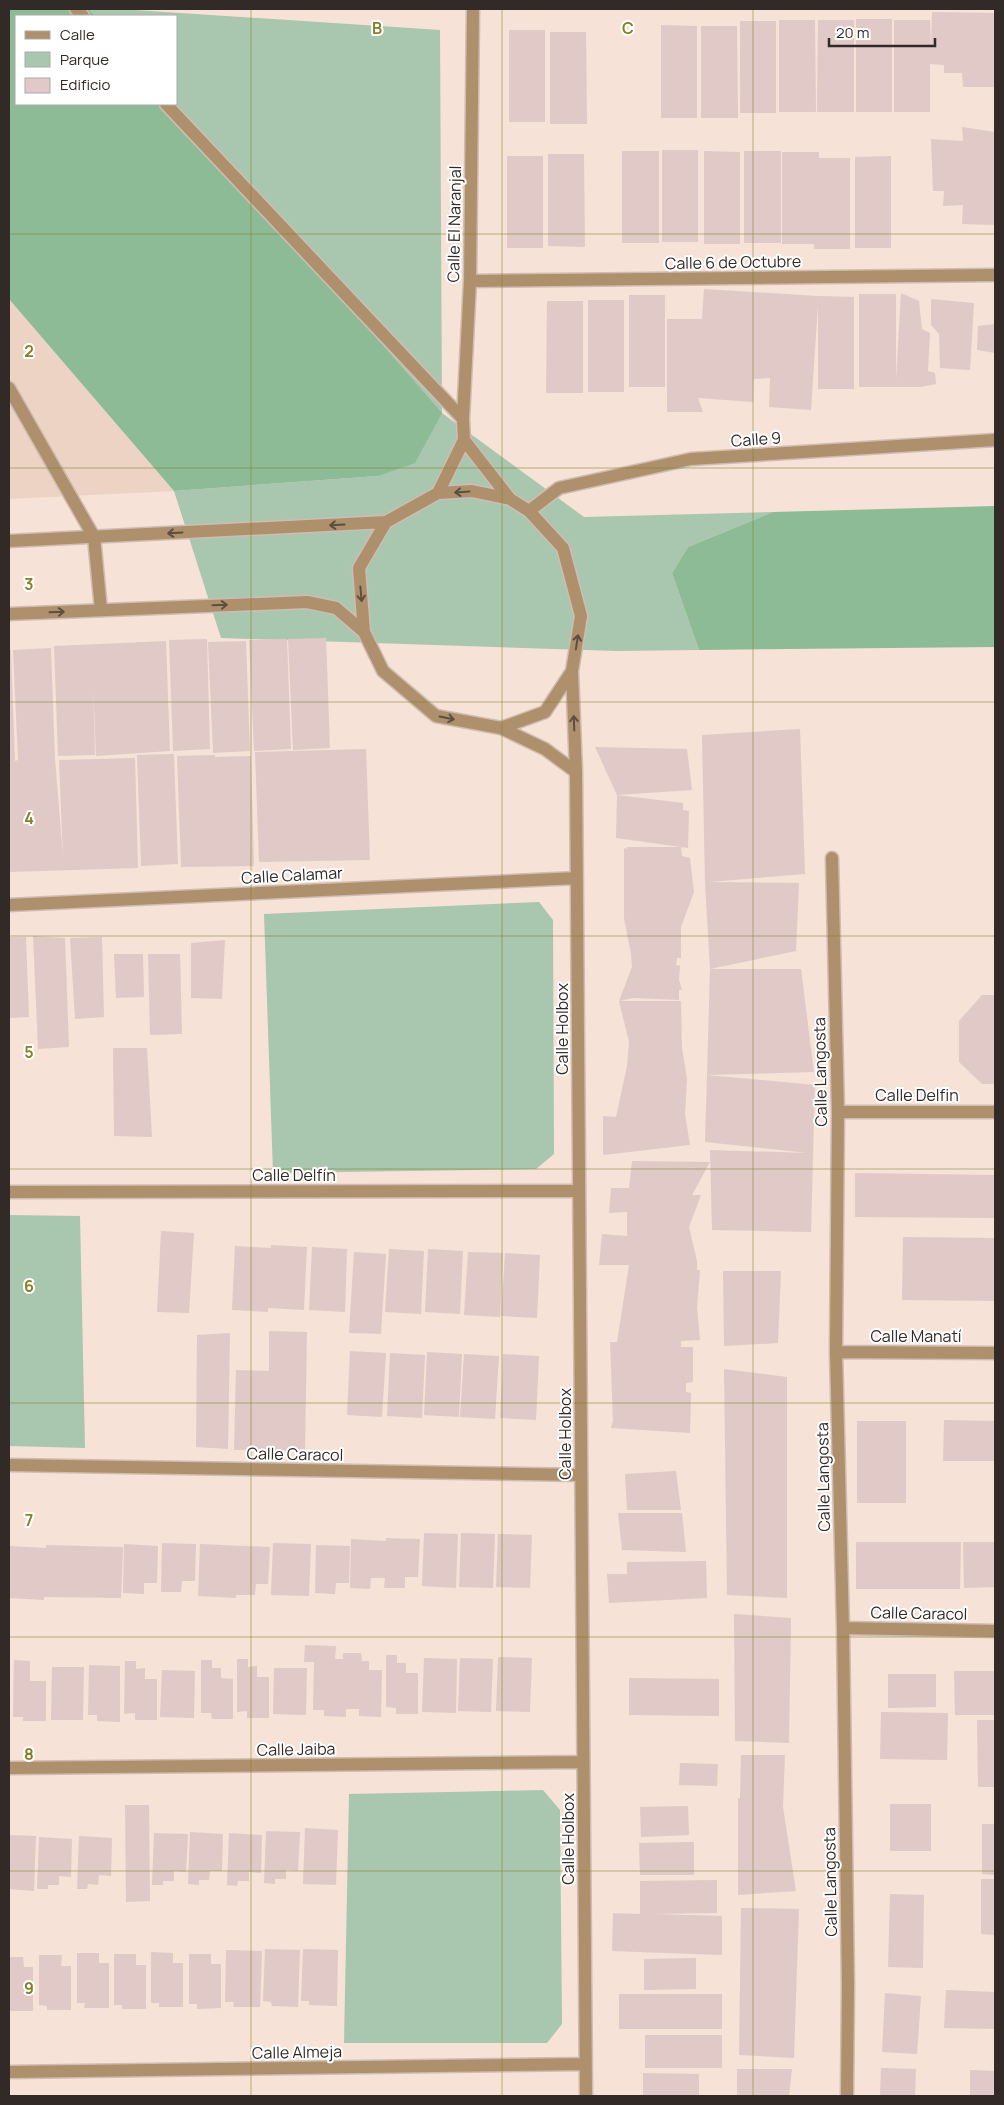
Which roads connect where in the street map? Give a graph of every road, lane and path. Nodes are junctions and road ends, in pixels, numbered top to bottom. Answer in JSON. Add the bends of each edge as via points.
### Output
{"nodes":[{"id":1,"x":473,"y":9,"type":"edge"},
{"id":2,"x":167,"y":105,"type":"edge"},
{"id":3,"x":995,"y":275,"type":"edge"},
{"id":4,"x":470,"y":281,"type":"junction"},
{"id":5,"x":11,"y":395,"type":"edge"},
{"id":6,"x":463,"y":419,"type":"junction"},
{"id":7,"x":464,"y":440,"type":"junction"},
{"id":8,"x":995,"y":440,"type":"edge"},
{"id":9,"x":438,"y":493,"type":"junction"},
{"id":10,"x":510,"y":499,"type":"junction"},
{"id":11,"x":529,"y":511,"type":"junction"},
{"id":12,"x":386,"y":522,"type":"junction"},
{"id":13,"x":94,"y":537,"type":"junction"},
{"id":14,"x":9,"y":541,"type":"edge"},
{"id":15,"x":101,"y":610,"type":"junction"},
{"id":16,"x":9,"y":614,"type":"edge"},
{"id":17,"x":364,"y":632,"type":"junction"},
{"id":18,"x":572,"y":671,"type":"junction"},
{"id":19,"x":500,"y":728,"type":"junction"},
{"id":20,"x":576,"y":772,"type":"junction"},
{"id":21,"x":832,"y":858,"type":"dead end"},
{"id":22,"x":577,"y":878,"type":"junction"},
{"id":23,"x":9,"y":904,"type":"edge"},
{"id":24,"x":838,"y":1112,"type":"junction"},
{"id":25,"x":995,"y":1112,"type":"edge"},
{"id":26,"x":579,"y":1191,"type":"junction"},
{"id":27,"x":9,"y":1192,"type":"edge"},
{"id":28,"x":836,"y":1352,"type":"junction"},
{"id":29,"x":995,"y":1353,"type":"edge"},
{"id":30,"x":9,"y":1465,"type":"edge"},
{"id":31,"x":582,"y":1475,"type":"junction"},
{"id":32,"x":843,"y":1628,"type":"junction"},
{"id":33,"x":995,"y":1631,"type":"edge"},
{"id":34,"x":583,"y":1762,"type":"junction"},
{"id":35,"x":9,"y":1768,"type":"edge"},
{"id":36,"x":586,"y":2064,"type":"junction"},
{"id":37,"x":9,"y":2072,"type":"edge"},
{"id":38,"x":586,"y":2096,"type":"edge"},
{"id":39,"x":847,"y":2096,"type":"edge"}],
"edges":[{"from":1,"to":4,"type":"street","name":"Calle El Naranjal"},
{"from":2,"to":6,"type":"street"},
{"from":3,"to":4,"type":"street","name":"Calle 6 de Octubre"},
{"from":4,"to":6,"type":"street","name":"Calle El Naranjal"},
{"from":5,"to":13,"type":"street"},
{"from":6,"to":7,"type":"street","name":"Calle El Naranjal"},
{"from":7,"to":9,"type":"street"},
{"from":7,"to":10,"type":"street"},
{"from":8,"to":11,"type":"street","name":"Calle 9","via":[[691,459],[559,488]]},
{"from":10,"to":9,"type":"street","one_way":true,"via":[[472,491]]},
{"from":9,"to":12,"type":"street"},
{"from":10,"to":11,"type":"street"},
{"from":18,"to":11,"type":"street","one_way":true,"via":[[581,616],[563,548]]},
{"from":12,"to":13,"type":"street","one_way":true},
{"from":12,"to":17,"type":"street","one_way":true,"via":[[359,568]]},
{"from":13,"to":14,"type":"street"},
{"from":13,"to":15,"type":"street"},
{"from":16,"to":15,"type":"street","one_way":true},
{"from":15,"to":17,"type":"street","one_way":true,"via":[[307,602],[336,608]]},
{"from":17,"to":19,"type":"street","one_way":true,"via":[[383,671],[436,716]]},
{"from":18,"to":19,"type":"street","via":[[545,712]]},
{"from":20,"to":18,"type":"street","name":"Calle Holbox","one_way":true},
{"from":19,"to":20,"type":"street","via":[[545,748]]},
{"from":20,"to":22,"type":"street","name":"Calle Holbox"},
{"from":21,"to":24,"type":"street","name":"Calle Langosta"},
{"from":22,"to":23,"type":"street","name":"Calle Calamar"},
{"from":22,"to":26,"type":"street","name":"Calle Holbox"},
{"from":24,"to":25,"type":"street","name":"Calle Delfin"},
{"from":24,"to":28,"type":"street","name":"Calle Langosta"},
{"from":26,"to":27,"type":"street","name":"Calle Delfín"},
{"from":26,"to":31,"type":"street","name":"Calle Holbox"},
{"from":28,"to":29,"type":"street","name":"Calle Manatí"},
{"from":28,"to":32,"type":"street","name":"Calle Langosta"},
{"from":30,"to":31,"type":"street","name":"Calle Caracol"},
{"from":31,"to":34,"type":"street","name":"Calle Holbox"},
{"from":32,"to":33,"type":"street","name":"Calle Caracol"},
{"from":32,"to":39,"type":"street","name":"Calle Langosta"},
{"from":34,"to":35,"type":"street","name":"Calle Jaiba"},
{"from":34,"to":36,"type":"street","name":"Calle Holbox"},
{"from":36,"to":37,"type":"street","name":"Calle Almeja"},
{"from":36,"to":38,"type":"street","name":"Calle Holbox"}]}
